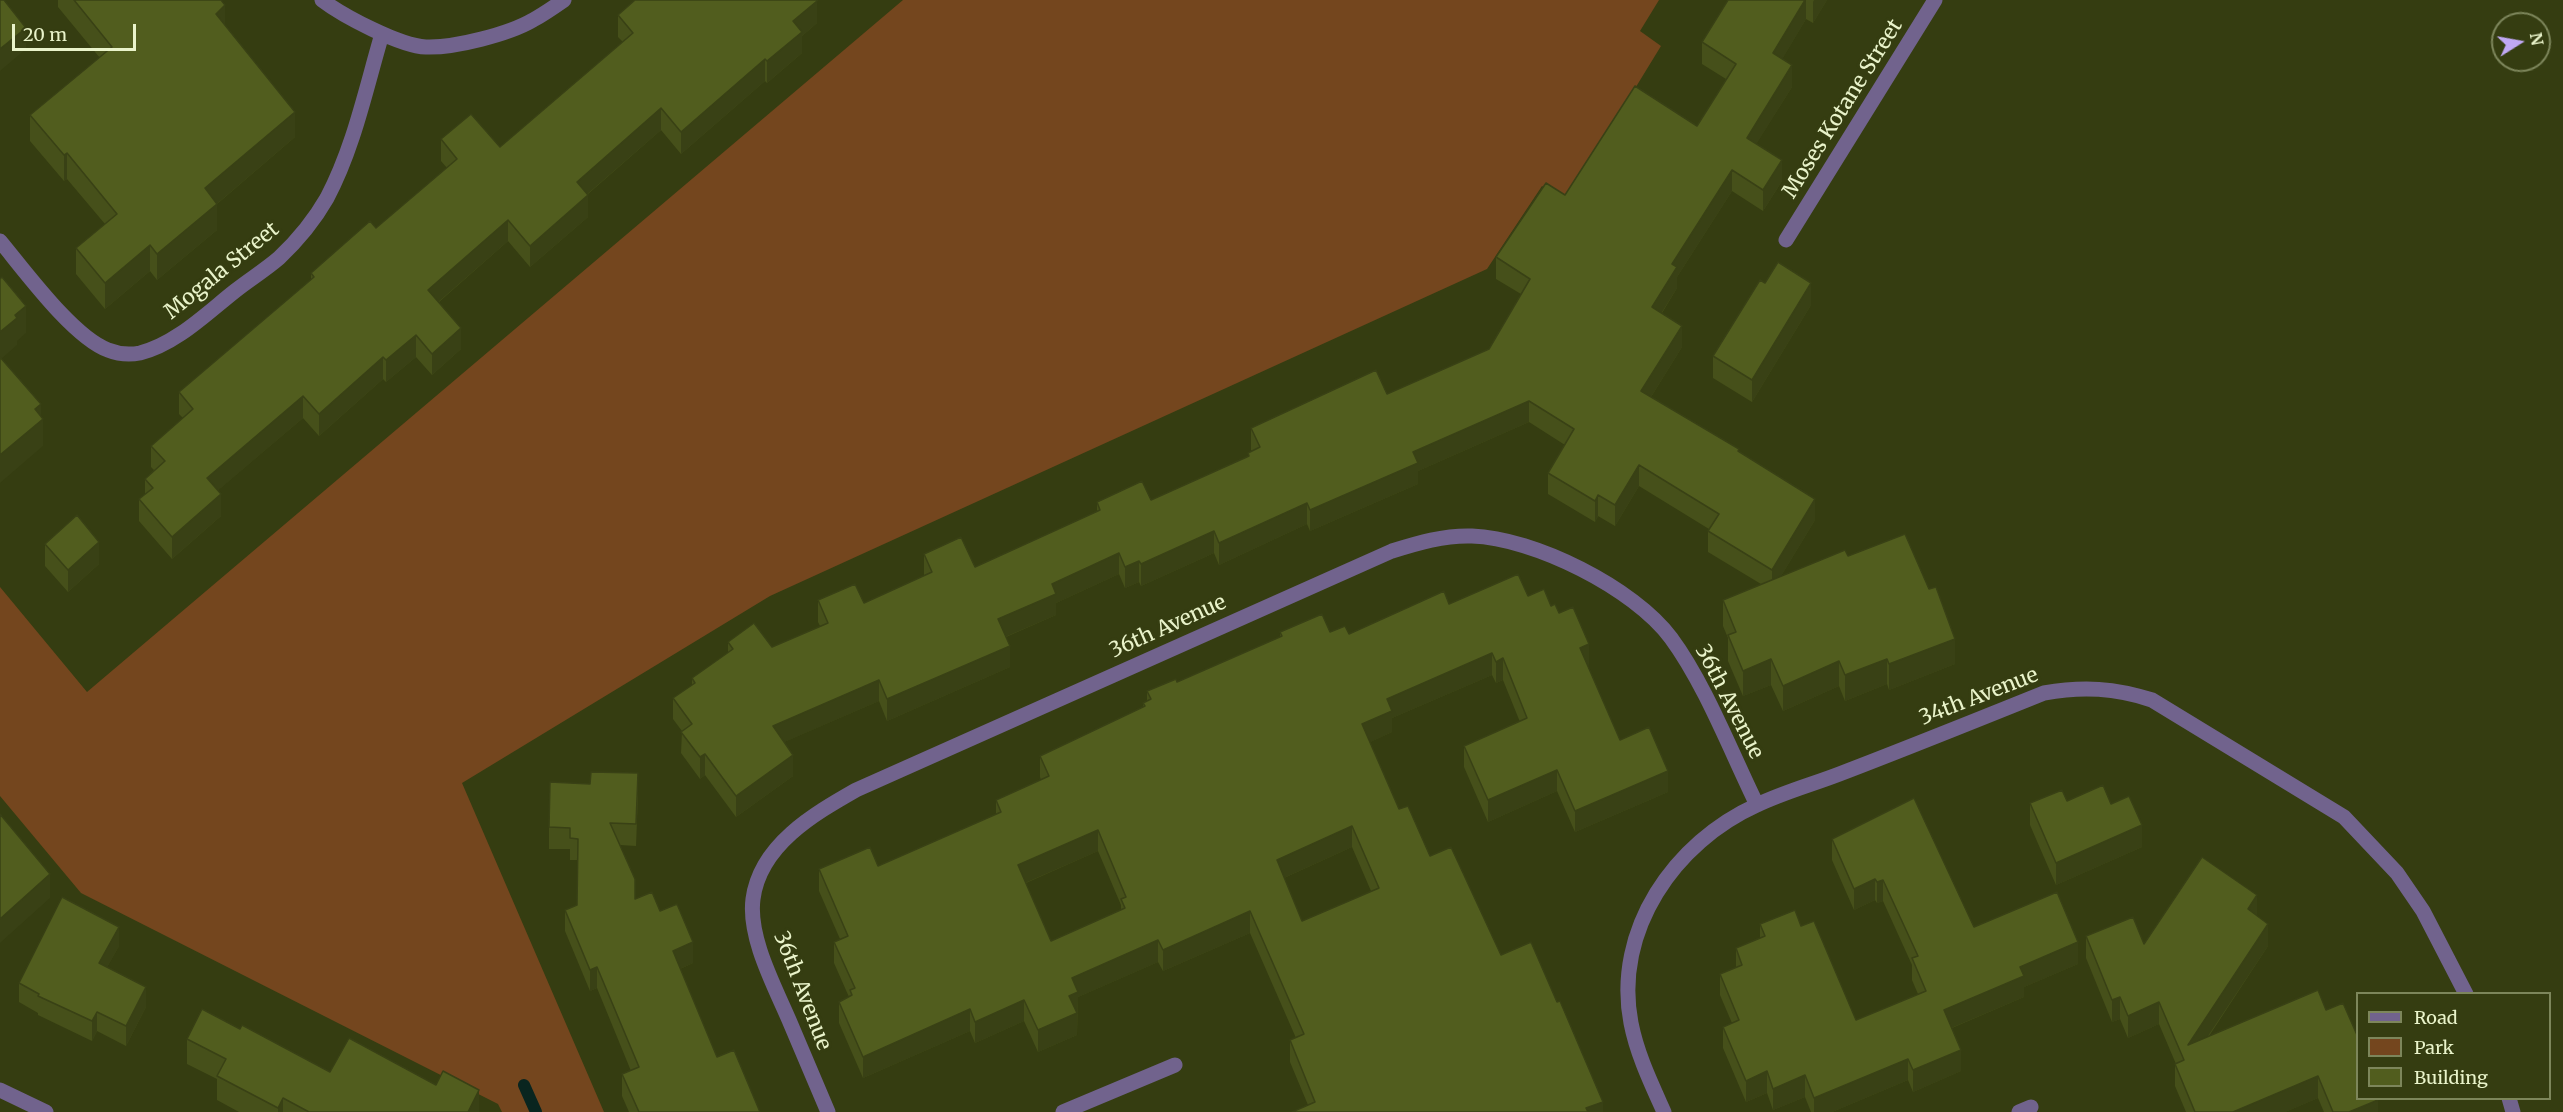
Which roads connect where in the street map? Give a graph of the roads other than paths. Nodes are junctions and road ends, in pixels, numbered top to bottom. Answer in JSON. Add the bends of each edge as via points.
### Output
{"nodes":[{"id":1,"x":322,"y":0,"type":"edge"},
{"id":2,"x":564,"y":0,"type":"edge"},
{"id":3,"x":1935,"y":0,"type":"edge"},
{"id":4,"x":382,"y":34,"type":"junction"},
{"id":5,"x":1786,"y":240,"type":"dead end"},
{"id":6,"x":0,"y":241,"type":"edge"},
{"id":7,"x":1757,"y":805,"type":"junction"},
{"id":8,"x":2465,"y":992,"type":"edge"},
{"id":9,"x":1175,"y":1065,"type":"dead end"},
{"id":10,"x":0,"y":1090,"type":"edge"},
{"id":11,"x":46,"y":1112,"type":"edge"},
{"id":12,"x":828,"y":1112,"type":"edge"},
{"id":13,"x":1063,"y":1112,"type":"edge"},
{"id":14,"x":1664,"y":1112,"type":"edge"}],
"edges":[{"from":1,"to":4,"type":"street"},
{"from":2,"to":4,"type":"street","via":[[532,22],[479,40],[425,47]]},
{"from":3,"to":5,"type":"street","name":"Moses Kotane Street"},
{"from":4,"to":6,"type":"street","name":"Mogala Street","via":[[344,162],[307,227],[279,258],[160,345],[125,354],[91,341],[51,302]]},
{"from":7,"to":8,"type":"street","name":"34th Avenue","via":[[2044,693],[2081,688],[2127,692],[2172,711],[2344,817],[2397,873],[2423,911]]},
{"from":7,"to":12,"type":"street","name":"36th Avenue","via":[[1688,662],[1669,635],[1637,605],[1590,574],[1538,549],[1504,540],[1472,536],[1434,539],[1392,551],[856,790],[815,813],[789,836],[772,855],[759,879],[753,899],[755,925],[764,962]]},
{"from":7,"to":14,"type":"street","name":"34th Avenue","via":[[1702,838],[1672,870],[1647,907],[1635,936],[1628,979],[1631,1022],[1645,1071]]},
{"from":9,"to":13,"type":"street"},
{"from":10,"to":11,"type":"street"}]}
